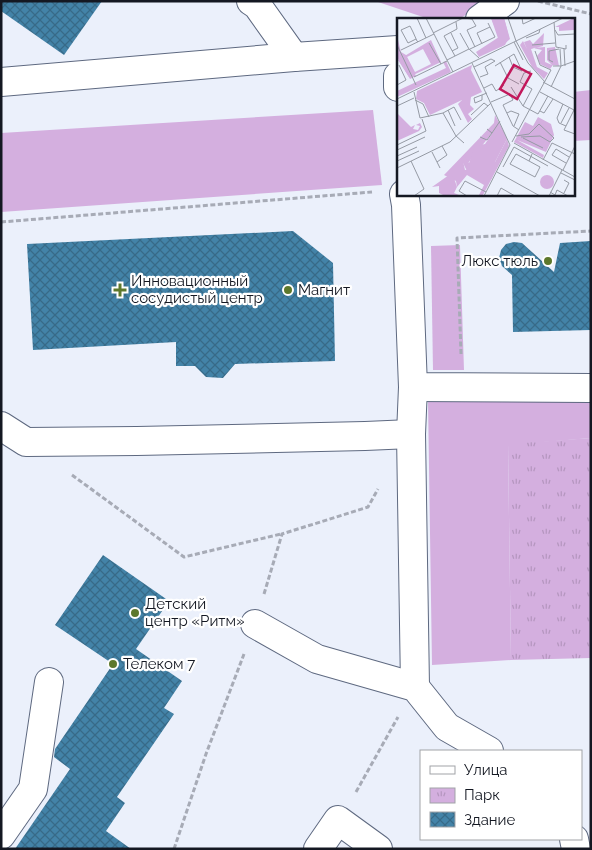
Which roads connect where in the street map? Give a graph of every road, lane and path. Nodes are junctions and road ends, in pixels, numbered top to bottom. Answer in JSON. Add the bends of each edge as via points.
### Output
{"nodes":[{"id":1,"x":251,"y":1,"type":"edge"},
{"id":2,"x":505,"y":1,"type":"edge"},
{"id":3,"x":537,"y":1,"type":"edge"},
{"id":4,"x":591,"y":14,"type":"edge"},
{"id":5,"x":481,"y":18,"type":"edge"},
{"id":6,"x":397,"y":50,"type":"edge"},
{"id":7,"x":294,"y":57,"type":"junction"},
{"id":8,"x":1,"y":82,"type":"edge"},
{"id":9,"x":391,"y":193,"type":"edge"},
{"id":10,"x":1,"y":222,"type":"edge"},
{"id":11,"x":591,"y":231,"type":"edge"},
{"id":12,"x":413,"y":387,"type":"junction"},
{"id":13,"x":462,"y":387,"type":"junction"},
{"id":14,"x":591,"y":388,"type":"edge"},
{"id":15,"x":1,"y":426,"type":"edge"},
{"id":16,"x":411,"y":434,"type":"junction"},
{"id":17,"x":65,"y":470,"type":"dead end"},
{"id":18,"x":282,"y":534,"type":"dead end"},
{"id":19,"x":256,"y":624,"type":"dead end"},
{"id":20,"x":49,"y":682,"type":"dead end"},
{"id":21,"x":415,"y":687,"type":"junction"},
{"id":22,"x":487,"y":750,"type":"edge"},
{"id":23,"x":338,"y":820,"type":"junction"},
{"id":24,"x":1,"y":835,"type":"edge"},
{"id":25,"x":318,"y":849,"type":"edge"},
{"id":26,"x":378,"y":849,"type":"edge"}],
"edges":[{"from":1,"to":7,"type":"street"},
{"from":2,"to":5,"type":"street"},
{"from":3,"to":4,"type":"path"},
{"from":6,"to":7,"type":"street"},
{"from":7,"to":8,"type":"street"},
{"from":9,"to":10,"type":"path"},
{"from":9,"to":12,"type":"street","via":[[406,205]]},
{"from":11,"to":13,"type":"path","via":[[457,238]]},
{"from":12,"to":13,"type":"street"},
{"from":12,"to":16,"type":"street"},
{"from":13,"to":14,"type":"street"},
{"from":15,"to":16,"type":"street","via":[[26,442]]},
{"from":16,"to":21,"type":"street"},
{"from":17,"to":18,"type":"path","via":[[184,557]]},
{"from":19,"to":21,"type":"street","via":[[317,659]]},
{"from":20,"to":24,"type":"street","via":[[33,789]]},
{"from":21,"to":22,"type":"street","via":[[447,728]]},
{"from":21,"to":23,"type":"path"},
{"from":23,"to":25,"type":"street"},
{"from":23,"to":26,"type":"street"}]}
